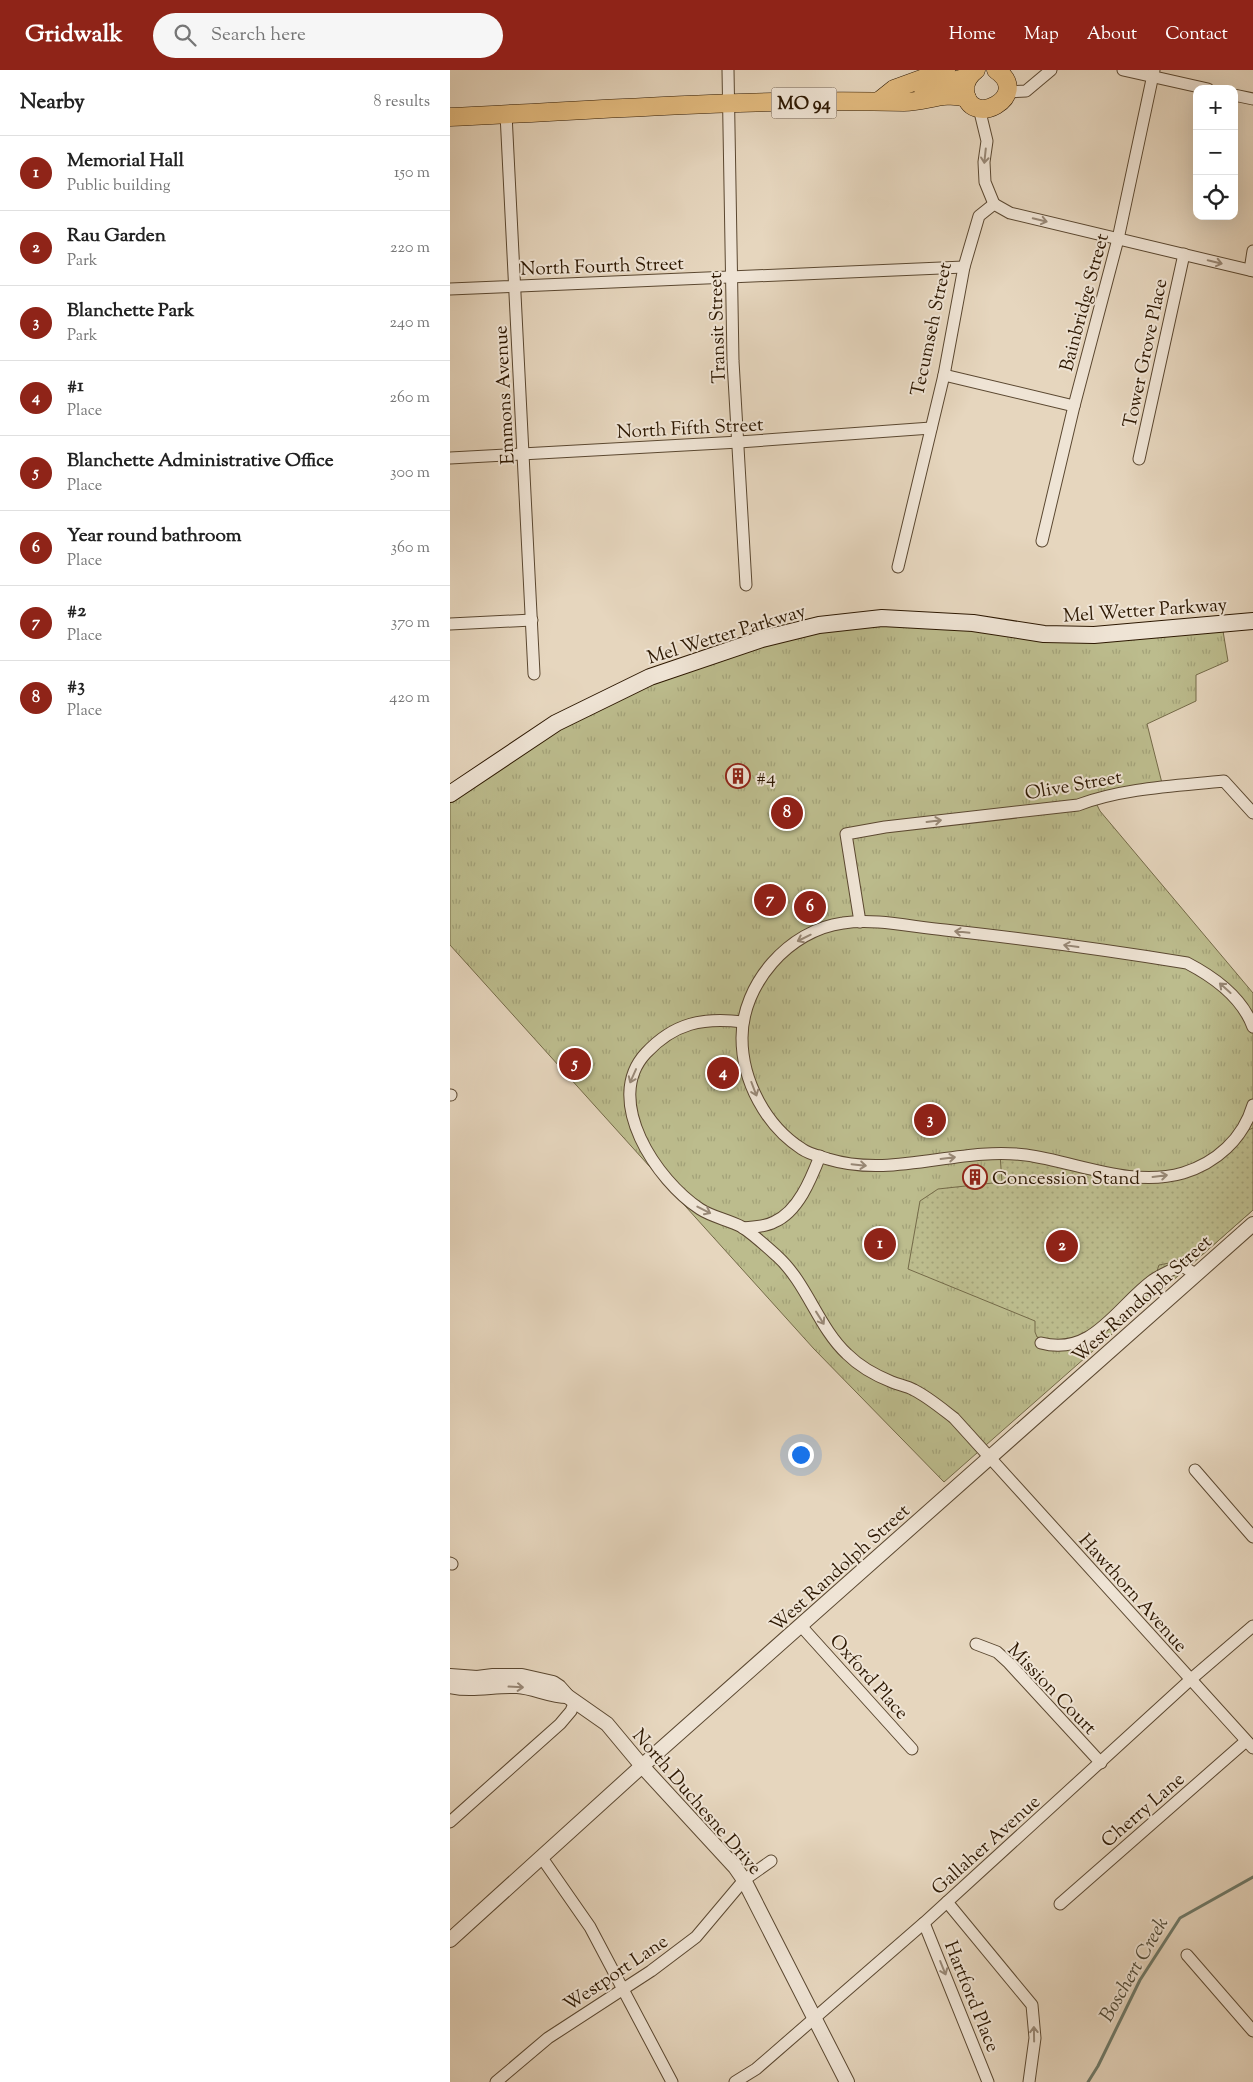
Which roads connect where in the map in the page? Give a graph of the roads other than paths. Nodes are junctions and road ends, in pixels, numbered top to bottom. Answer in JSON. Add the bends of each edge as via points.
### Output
{"nodes":[{"id":1,"x":728,"y":70,"type":"edge"},
{"id":2,"x":946,"y":70,"type":"edge"},
{"id":3,"x":1051,"y":70,"type":"edge"},
{"id":4,"x":1123,"y":70,"type":"edge"},
{"id":5,"x":972,"y":73,"type":"edge"},
{"id":6,"x":1153,"y":73,"type":"edge"},
{"id":7,"x":1003,"y":77,"type":"edge"},
{"id":8,"x":1194,"y":85,"type":"edge"},
{"id":9,"x":1238,"y":95,"type":"edge"},
{"id":10,"x":1253,"y":99,"type":"edge"},
{"id":11,"x":879,"y":101,"type":"junction"},
{"id":12,"x":973,"y":103,"type":"junction"},
{"id":13,"x":728,"y":104,"type":"junction"},
{"id":14,"x":506,"y":114,"type":"junction"},
{"id":15,"x":450,"y":117,"type":"edge"},
{"id":16,"x":994,"y":204,"type":"junction"},
{"id":17,"x":1118,"y":239,"type":"junction"},
{"id":18,"x":1253,"y":251,"type":"edge"},
{"id":19,"x":1184,"y":254,"type":"junction"},
{"id":20,"x":964,"y":267,"type":"junction"},
{"id":21,"x":1251,"y":270,"type":"edge"},
{"id":22,"x":731,"y":277,"type":"junction"},
{"id":23,"x":514,"y":286,"type":"junction"},
{"id":24,"x":450,"y":289,"type":"edge"},
{"id":25,"x":944,"y":375,"type":"junction"},
{"id":26,"x":1074,"y":406,"type":"junction"},
{"id":27,"x":931,"y":428,"type":"junction"},
{"id":28,"x":739,"y":442,"type":"junction"},
{"id":29,"x":524,"y":454,"type":"junction"},
{"id":30,"x":450,"y":458,"type":"edge"},
{"id":31,"x":1139,"y":459,"type":"dead end"},
{"id":32,"x":1042,"y":541,"type":"dead end"},
{"id":33,"x":898,"y":567,"type":"dead end"},
{"id":34,"x":746,"y":585,"type":"dead end"},
{"id":35,"x":1253,"y":611,"type":"edge"},
{"id":36,"x":532,"y":620,"type":"junction"},
{"id":37,"x":1253,"y":621,"type":"edge"},
{"id":38,"x":450,"y":624,"type":"edge"},
{"id":39,"x":1106,"y":630,"type":"junction"},
{"id":40,"x":534,"y":674,"type":"dead end"},
{"id":41,"x":450,"y":783,"type":"edge"},
{"id":42,"x":450,"y":794,"type":"edge"},
{"id":43,"x":1253,"y":813,"type":"edge"},
{"id":44,"x":860,"y":922,"type":"junction"},
{"id":45,"x":743,"y":1022,"type":"junction"},
{"id":46,"x":1253,"y":1027,"type":"edge"},
{"id":47,"x":1253,"y":1105,"type":"edge"},
{"id":48,"x":1253,"y":1128,"type":"edge"},
{"id":49,"x":1241,"y":1133,"type":"junction"},
{"id":50,"x":820,"y":1156,"type":"junction"},
{"id":51,"x":1253,"y":1224,"type":"edge"},
{"id":52,"x":743,"y":1228,"type":"junction"},
{"id":53,"x":1195,"y":1274,"type":"junction"},
{"id":54,"x":1041,"y":1343,"type":"dead end"},
{"id":55,"x":990,"y":1458,"type":"junction"},
{"id":56,"x":1195,"y":1470,"type":"dead end"},
{"id":57,"x":1253,"y":1537,"type":"edge"},
{"id":58,"x":801,"y":1626,"type":"junction"},
{"id":59,"x":1253,"y":1626,"type":"edge"},
{"id":60,"x":976,"y":1644,"type":"dead end"},
{"id":61,"x":450,"y":1676,"type":"edge"},
{"id":62,"x":1190,"y":1680,"type":"junction"},
{"id":63,"x":450,"y":1686,"type":"edge"},
{"id":64,"x":571,"y":1699,"type":"junction"},
{"id":65,"x":1250,"y":1744,"type":"edge"},
{"id":66,"x":912,"y":1750,"type":"dead end"},
{"id":67,"x":1101,"y":1763,"type":"junction"},
{"id":68,"x":642,"y":1766,"type":"junction"},
{"id":69,"x":450,"y":1822,"type":"edge"},
{"id":70,"x":542,"y":1858,"type":"junction"},
{"id":71,"x":771,"y":1861,"type":"dead end"},
{"id":72,"x":744,"y":1880,"type":"junction"},
{"id":73,"x":947,"y":1902,"type":"junction"},
{"id":74,"x":1060,"y":1904,"type":"dead end"},
{"id":75,"x":924,"y":1923,"type":"junction"},
{"id":76,"x":450,"y":1940,"type":"edge"},
{"id":77,"x":1187,"y":1955,"type":"dead end"},
{"id":78,"x":623,"y":1987,"type":"junction"},
{"id":79,"x":814,"y":2017,"type":"junction"},
{"id":80,"x":1253,"y":2031,"type":"edge"},
{"id":81,"x":496,"y":2082,"type":"edge"},
{"id":82,"x":672,"y":2082,"type":"edge"},
{"id":83,"x":735,"y":2082,"type":"edge"},
{"id":84,"x":847,"y":2082,"type":"edge"},
{"id":85,"x":988,"y":2082,"type":"edge"},
{"id":86,"x":1028,"y":2082,"type":"edge"}],
"edges":[{"from":1,"to":13,"type":"street","name":"Transit Street"},
{"from":2,"to":11,"type":"main road","via":[[894,88]]},
{"from":3,"to":7,"type":"street","via":[[1026,91]]},
{"from":4,"to":6,"type":"street"},
{"from":5,"to":11,"type":"main road"},
{"from":5,"to":12,"type":"main road","via":[[965,87]]},
{"from":6,"to":8,"type":"street"},
{"from":6,"to":17,"type":"street","name":"Bainbridge Street"},
{"from":7,"to":12,"type":"main road","number":"MO 94","via":[[1003,100],[997,106],[988,109]]},
{"from":9,"to":10,"type":"street"},
{"from":11,"to":12,"type":"main road","number":"MO 94","via":[[907,102],[954,94]]},
{"from":11,"to":13,"type":"main road","number":"MO 94"},
{"from":12,"to":16,"type":"street","one_way":true,"via":[[987,140],[985,182]]},
{"from":13,"to":14,"type":"main road","number":"MO 94"},
{"from":13,"to":22,"type":"street","name":"Transit Street"},
{"from":14,"to":15,"type":"main road","number":"MO 94"},
{"from":14,"to":23,"type":"street","name":"Emmons Avenue"},
{"from":16,"to":17,"type":"street","one_way":true,"via":[[1010,213]]},
{"from":16,"to":20,"type":"street","name":"Tecumseh Street","via":[[979,216]]},
{"from":17,"to":19,"type":"street"},
{"from":17,"to":26,"type":"street","name":"Bainbridge Street"},
{"from":18,"to":21,"type":"street"},
{"from":19,"to":21,"type":"street","one_way":true},
{"from":19,"to":31,"type":"street","name":"Tower Grove Place"},
{"from":20,"to":22,"type":"street","name":"North Fourth Street"},
{"from":20,"to":25,"type":"street","name":"Tecumseh Street"},
{"from":22,"to":23,"type":"street","name":"North Fourth Street"},
{"from":22,"to":28,"type":"street","name":"Transit Street"},
{"from":23,"to":24,"type":"street","name":"North Fourth Street"},
{"from":23,"to":29,"type":"street","name":"Emmons Avenue"},
{"from":25,"to":26,"type":"street"},
{"from":25,"to":27,"type":"street","name":"Tecumseh Street"},
{"from":26,"to":32,"type":"street","name":"Bainbridge Street"},
{"from":27,"to":28,"type":"street","name":"North Fifth Street"},
{"from":27,"to":33,"type":"street","name":"Tecumseh Street"},
{"from":28,"to":29,"type":"street","name":"North Fifth Street"},
{"from":28,"to":34,"type":"street","name":"Transit Street"},
{"from":29,"to":30,"type":"street","name":"North Fifth Street"},
{"from":29,"to":36,"type":"street","name":"Emmons Avenue"},
{"from":35,"to":39,"type":"main road","name":"Mel Wetter Parkway"},
{"from":36,"to":38,"type":"street"},
{"from":36,"to":40,"type":"street","name":"Emmons Avenue"},
{"from":37,"to":39,"type":"main road","name":"Mel Wetter Parkway"},
{"from":39,"to":41,"type":"main road","name":"Mel Wetter Parkway","via":[[974,614],[882,609],[817,616],[759,630],[647,668],[552,715]]},
{"from":39,"to":42,"type":"main road","name":"Mel Wetter Parkway","via":[[1044,634],[973,623],[882,618],[819,625],[762,639],[650,677],[556,723]]},
{"from":44,"to":43,"type":"street","name":"Olive Street","one_way":true,"via":[[846,834],[1078,804],[1163,787],[1224,781]]},
{"from":44,"to":45,"type":"street","one_way":true,"via":[[841,923],[794,942],[760,980]]},
{"from":46,"to":44,"type":"street","one_way":true,"via":[[1236,999],[1210,975],[1187,963],[1018,938]]},
{"from":45,"to":50,"type":"street","one_way":true,"via":[[742,1042],[748,1075],[761,1107],[778,1131],[804,1150]]},
{"from":45,"to":52,"type":"street","name":"Hawthorn Avenue","one_way":true,"via":[[703,1021],[679,1028],[662,1038],[642,1058],[629,1083],[630,1108],[638,1136],[652,1159],[680,1193],[701,1210]]},
{"from":47,"to":49,"type":"street"},
{"from":48,"to":49,"type":"street"},
{"from":50,"to":49,"type":"street","one_way":true,"via":[[843,1164],[872,1167],[994,1154],[1023,1155],[1120,1175],[1152,1177],[1180,1174],[1203,1166]]},
{"from":50,"to":52,"type":"street","via":[[804,1190],[781,1218],[770,1224]]},
{"from":51,"to":53,"type":"street","name":"West Randolph Street"},
{"from":52,"to":55,"type":"street","name":"Hawthorn Avenue","one_way":true,"via":[[779,1258],[847,1354],[890,1381],[913,1389],[954,1418]]},
{"from":53,"to":54,"type":"street","via":[[1181,1265],[1154,1280],[1094,1335],[1055,1347]]},
{"from":53,"to":55,"type":"street","name":"West Randolph Street"},
{"from":55,"to":58,"type":"street","name":"West Randolph Street"},
{"from":55,"to":62,"type":"street","name":"Hawthorn Avenue"},
{"from":56,"to":57,"type":"street"},
{"from":58,"to":66,"type":"street","name":"Oxford Place"},
{"from":58,"to":68,"type":"street","name":"West Randolph Street"},
{"from":59,"to":62,"type":"street","name":"Gallaher Avenue"},
{"from":60,"to":67,"type":"street","name":"Mission Court","via":[[997,1652]]},
{"from":61,"to":64,"type":"street","name":"North Duchesne Drive","via":[[522,1676],[553,1683]]},
{"from":62,"to":65,"type":"street","name":"Hawthorn Avenue"},
{"from":62,"to":67,"type":"street","name":"Gallaher Avenue"},
{"from":63,"to":64,"type":"street","name":"North Duchesne Drive","one_way":true,"via":[[470,1689],[518,1686]]},
{"from":64,"to":68,"type":"street","name":"North Duchesne Drive","via":[[607,1724]]},
{"from":64,"to":69,"type":"street","via":[[571,1711],[560,1724]]},
{"from":65,"to":74,"type":"street","name":"Cherry Lane"},
{"from":67,"to":73,"type":"street","name":"Gallaher Avenue"},
{"from":68,"to":70,"type":"street","name":"West Randolph Street"},
{"from":68,"to":72,"type":"street","name":"North Duchesne Drive"},
{"from":70,"to":76,"type":"street","name":"West Randolph Street"},
{"from":70,"to":78,"type":"street","via":[[590,1927]]},
{"from":71,"to":72,"type":"street","name":"Westport Lane"},
{"from":72,"to":78,"type":"street","name":"Westport Lane","via":[[696,1937],[651,1971]]},
{"from":72,"to":79,"type":"street","name":"North Duchesne Drive"},
{"from":73,"to":75,"type":"street","name":"Gallaher Avenue"},
{"from":86,"to":73,"type":"street","name":"Hartford Place","one_way":true,"via":[[1035,2038],[1032,2005]]},
{"from":75,"to":79,"type":"street","name":"Gallaher Avenue"},
{"from":75,"to":85,"type":"street","name":"Hartford Place","one_way":true},
{"from":77,"to":80,"type":"street"},
{"from":78,"to":81,"type":"street","name":"Westport Lane","via":[[548,2038]]},
{"from":78,"to":82,"type":"street"},
{"from":79,"to":83,"type":"street","name":"Gallaher Avenue","via":[[756,2069]]},
{"from":79,"to":84,"type":"street","name":"North Duchesne Drive"}]}
